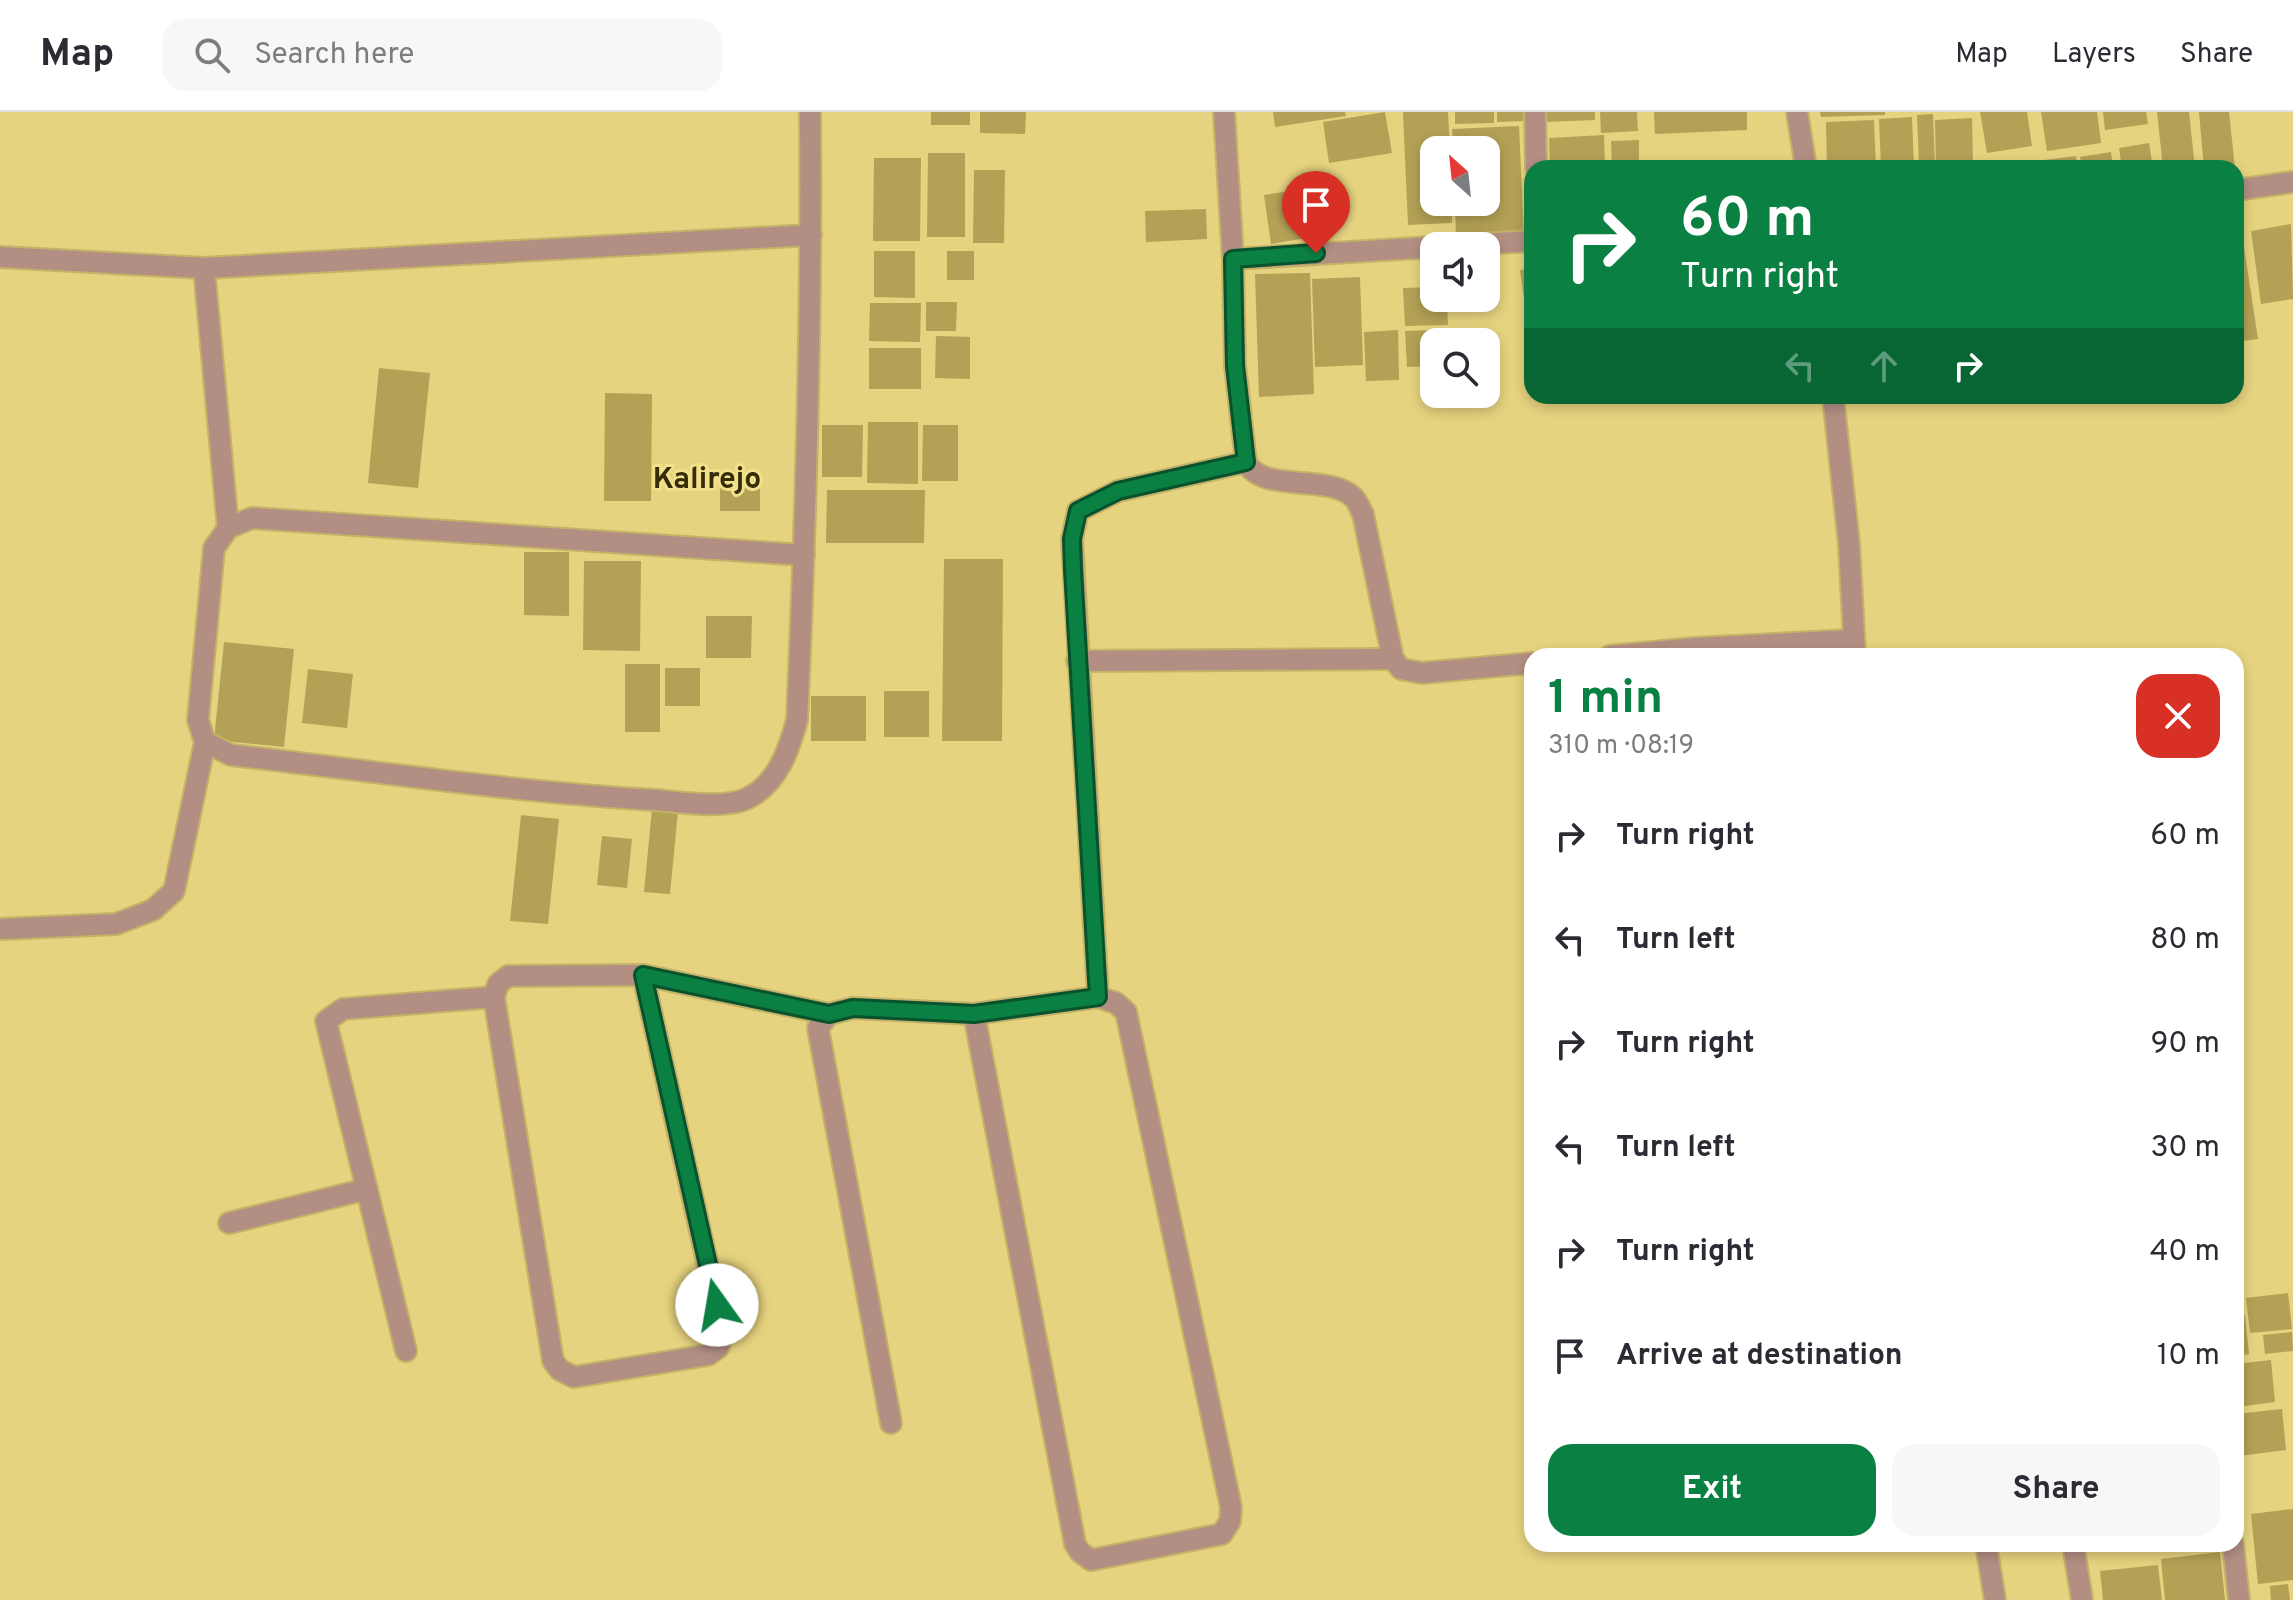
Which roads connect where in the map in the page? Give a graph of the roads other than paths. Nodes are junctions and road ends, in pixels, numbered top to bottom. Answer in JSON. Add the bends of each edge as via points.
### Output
{"nodes":[{"id":1,"x":810,"y":112,"type":"edge"},
{"id":2,"x":1224,"y":112,"type":"edge"},
{"id":3,"x":1535,"y":112,"type":"edge"},
{"id":4,"x":1797,"y":112,"type":"edge"},
{"id":5,"x":1536,"y":160,"type":"edge"},
{"id":6,"x":1805,"y":160,"type":"edge"},
{"id":7,"x":2293,"y":182,"type":"edge"},
{"id":8,"x":2244,"y":189,"type":"edge"},
{"id":9,"x":811,"y":235,"type":"junction"},
{"id":10,"x":1524,"y":241,"type":"edge"},
{"id":11,"x":1500,"y":243,"type":"edge"},
{"id":12,"x":1420,"y":248,"type":"edge"},
{"id":13,"x":0,"y":257,"type":"edge"},
{"id":14,"x":1233,"y":259,"type":"junction"},
{"id":15,"x":204,"y":268,"type":"junction"},
{"id":16,"x":1834,"y":404,"type":"edge"},
{"id":17,"x":1246,"y":462,"type":"junction"},
{"id":18,"x":228,"y":528,"type":"junction"},
{"id":19,"x":804,"y":555,"type":"junction"},
{"id":20,"x":1695,"y":648,"type":"edge"},
{"id":21,"x":1854,"y":648,"type":"edge"},
{"id":22,"x":1393,"y":659,"type":"junction"},
{"id":23,"x":1077,"y":661,"type":"junction"},
{"id":24,"x":1524,"y":664,"type":"edge"},
{"id":25,"x":205,"y":742,"type":"junction"},
{"id":26,"x":0,"y":929,"type":"edge"},
{"id":27,"x":643,"y":975,"type":"junction"},
{"id":28,"x":494,"y":997,"type":"junction"},
{"id":29,"x":1098,"y":997,"type":"junction"},
{"id":30,"x":829,"y":1014,"type":"junction"},
{"id":31,"x":974,"y":1014,"type":"junction"},
{"id":32,"x":367,"y":1189,"type":"junction"},
{"id":33,"x":229,"y":1223,"type":"dead end"},
{"id":34,"x":406,"y":1351,"type":"dead end"},
{"id":35,"x":891,"y":1423,"type":"dead end"},
{"id":36,"x":1987,"y":1552,"type":"edge"},
{"id":37,"x":2074,"y":1552,"type":"edge"},
{"id":38,"x":2234,"y":1552,"type":"edge"},
{"id":39,"x":1995,"y":1600,"type":"edge"},
{"id":40,"x":2082,"y":1600,"type":"edge"},
{"id":41,"x":2239,"y":1600,"type":"edge"}],
"edges":[{"from":1,"to":9,"type":"street"},
{"from":2,"to":14,"type":"street"},
{"from":3,"to":5,"type":"street"},
{"from":4,"to":6,"type":"street"},
{"from":7,"to":8,"type":"street"},
{"from":9,"to":15,"type":"street"},
{"from":9,"to":19,"type":"street"},
{"from":10,"to":11,"type":"street"},
{"from":12,"to":14,"type":"street"},
{"from":13,"to":15,"type":"street"},
{"from":14,"to":17,"type":"street","via":[[1235,366]]},
{"from":15,"to":18,"type":"street"},
{"from":16,"to":21,"type":"street"},
{"from":17,"to":22,"type":"street","via":[[1265,477],[1353,497],[1363,514]]},
{"from":17,"to":23,"type":"street","via":[[1118,491],[1078,511],[1072,539]]},
{"from":18,"to":19,"type":"street","via":[[252,518]]},
{"from":18,"to":25,"type":"street","via":[[214,548],[198,720]]},
{"from":19,"to":25,"type":"street","via":[[797,720],[772,779],[745,799],[713,804],[613,798],[231,755]]},
{"from":20,"to":21,"type":"street"},
{"from":22,"to":23,"type":"street"},
{"from":22,"to":24,"type":"street","via":[[1401,669],[1422,673]]},
{"from":23,"to":29,"type":"street"},
{"from":25,"to":26,"type":"street","via":[[174,891],[153,910],[116,924]]},
{"from":27,"to":28,"type":"street","via":[[508,976]]},
{"from":27,"to":28,"type":"street","via":[[723,1334],[718,1348],[708,1355],[574,1377],[553,1361]]},
{"from":27,"to":30,"type":"street"},
{"from":28,"to":32,"type":"street","via":[[343,1009],[326,1021]]},
{"from":29,"to":31,"type":"street"},
{"from":29,"to":31,"type":"street","via":[[1126,1012],[1231,1507],[1222,1534],[1091,1560],[1075,1544]]},
{"from":30,"to":31,"type":"street","via":[[853,1008]]},
{"from":30,"to":35,"type":"street","via":[[818,1028]]},
{"from":32,"to":33,"type":"street"},
{"from":32,"to":34,"type":"street"},
{"from":36,"to":39,"type":"street"},
{"from":37,"to":40,"type":"street"},
{"from":38,"to":41,"type":"street"}]}
